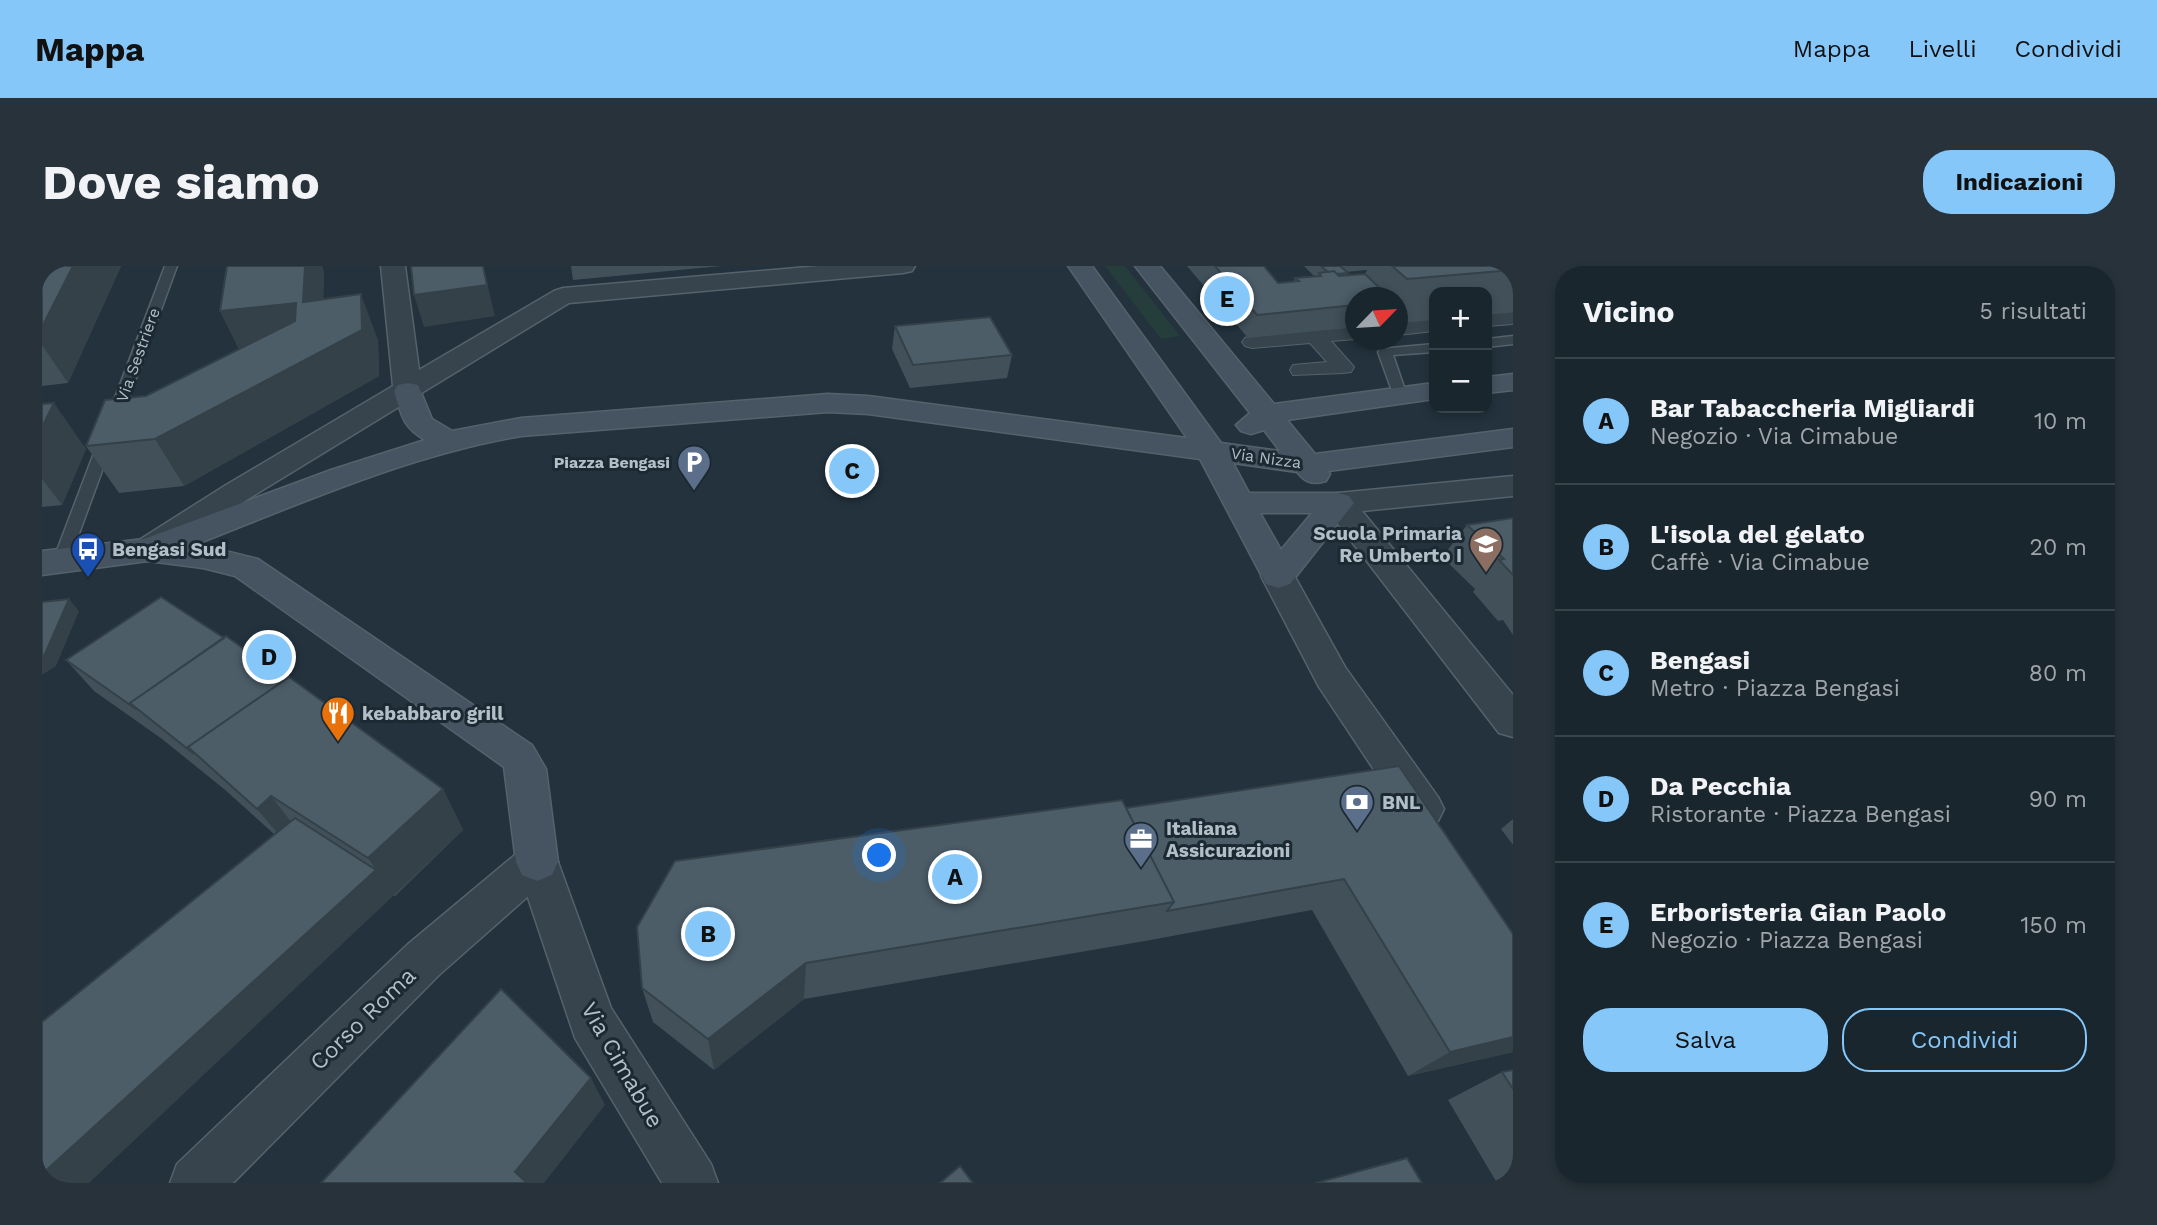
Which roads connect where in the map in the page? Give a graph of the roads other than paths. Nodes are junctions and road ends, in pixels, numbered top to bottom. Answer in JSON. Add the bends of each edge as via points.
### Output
{"nodes":[{"id":1,"x":171,"y":266,"type":"edge"},
{"id":2,"x":393,"y":266,"type":"edge"},
{"id":3,"x":903,"y":266,"type":"edge"},
{"id":4,"x":1080,"y":266,"type":"edge"},
{"id":5,"x":1147,"y":266,"type":"edge"},
{"id":6,"x":1513,"y":318,"type":"edge"},
{"id":7,"x":1492,"y":320,"type":"edge"},
{"id":8,"x":1429,"y":326,"type":"edge"},
{"id":9,"x":1408,"y":328,"type":"edge"},
{"id":10,"x":1345,"y":334,"type":"edge"},
{"id":11,"x":1316,"y":337,"type":"junction"},
{"id":12,"x":1513,"y":340,"type":"edge"},
{"id":13,"x":1492,"y":342,"type":"edge"},
{"id":14,"x":1429,"y":348,"type":"edge"},
{"id":15,"x":1250,"y":352,"type":"dead end"},
{"id":16,"x":1301,"y":370,"type":"dead end"},
{"id":17,"x":1513,"y":382,"type":"edge"},
{"id":18,"x":1492,"y":384,"type":"edge"},
{"id":19,"x":408,"y":391,"type":"junction"},
{"id":20,"x":1429,"y":392,"type":"edge"},
{"id":21,"x":1400,"y":396,"type":"junction"},
{"id":22,"x":1268,"y":414,"type":"junction"},
{"id":23,"x":1513,"y":439,"type":"edge"},
{"id":24,"x":449,"y":442,"type":"junction"},
{"id":25,"x":1211,"y":451,"type":"junction"},
{"id":26,"x":1308,"y":464,"type":"junction"},
{"id":27,"x":1513,"y":486,"type":"edge"},
{"id":28,"x":1239,"y":503,"type":"junction"},
{"id":29,"x":1338,"y":503,"type":"junction"},
{"id":30,"x":148,"y":550,"type":"junction"},
{"id":31,"x":52,"y":562,"type":"edge"},
{"id":32,"x":1278,"y":576,"type":"junction"},
{"id":33,"x":1513,"y":722,"type":"edge"},
{"id":34,"x":1444,"y":838,"type":"edge"},
{"id":35,"x":537,"y":862,"type":"junction"},
{"id":36,"x":195,"y":1183,"type":"edge"},
{"id":37,"x":692,"y":1183,"type":"edge"}],
"edges":[{"from":1,"to":31,"type":"lane","name":"Via Sestriere"},
{"from":2,"to":19,"type":"street"},
{"from":3,"to":19,"type":"street","via":[[563,296]]},
{"from":4,"to":25,"type":"main road"},
{"from":5,"to":22,"type":"main road"},
{"from":6,"to":7,"type":"street"},
{"from":8,"to":9,"type":"street"},
{"from":10,"to":11,"type":"street"},
{"from":11,"to":15,"type":"street"},
{"from":11,"to":16,"type":"street","via":[[1343,367]]},
{"from":12,"to":13,"type":"lane"},
{"from":14,"to":21,"type":"lane","via":[[1385,352]]},
{"from":17,"to":18,"type":"main road"},
{"from":19,"to":24,"type":"main road","via":[[419,424]]},
{"from":19,"to":30,"type":"street"},
{"from":20,"to":21,"type":"main road","name":"Via Nizza"},
{"from":21,"to":22,"type":"main road","name":"Via Nizza"},
{"from":22,"to":25,"type":"main road","name":"Via Nizza"},
{"from":22,"to":26,"type":"main road"},
{"from":23,"to":26,"type":"main road","name":"Via Nizza"},
{"from":24,"to":25,"type":"main road","via":[[521,427],[828,403]]},
{"from":24,"to":30,"type":"main road"},
{"from":25,"to":26,"type":"main road","name":"Via Nizza"},
{"from":25,"to":28,"type":"main road"},
{"from":26,"to":29,"type":"main road"},
{"from":27,"to":29,"type":"street"},
{"from":28,"to":29,"type":"main road"},
{"from":28,"to":32,"type":"main road"},
{"from":29,"to":32,"type":"main road"},
{"from":29,"to":33,"type":"street"},
{"from":30,"to":31,"type":"main road","name":"Via Sestriere"},
{"from":30,"to":35,"type":"main road","name":"Via Sestriere","via":[[246,567],[518,756],[526,769]]},
{"from":32,"to":34,"type":"street","via":[[1332,677]]},
{"from":35,"to":36,"type":"street","name":"Corso Roma","via":[[423,960]]},
{"from":35,"to":37,"type":"street","name":"Via Cimabue","via":[[592,1021]]}]}
